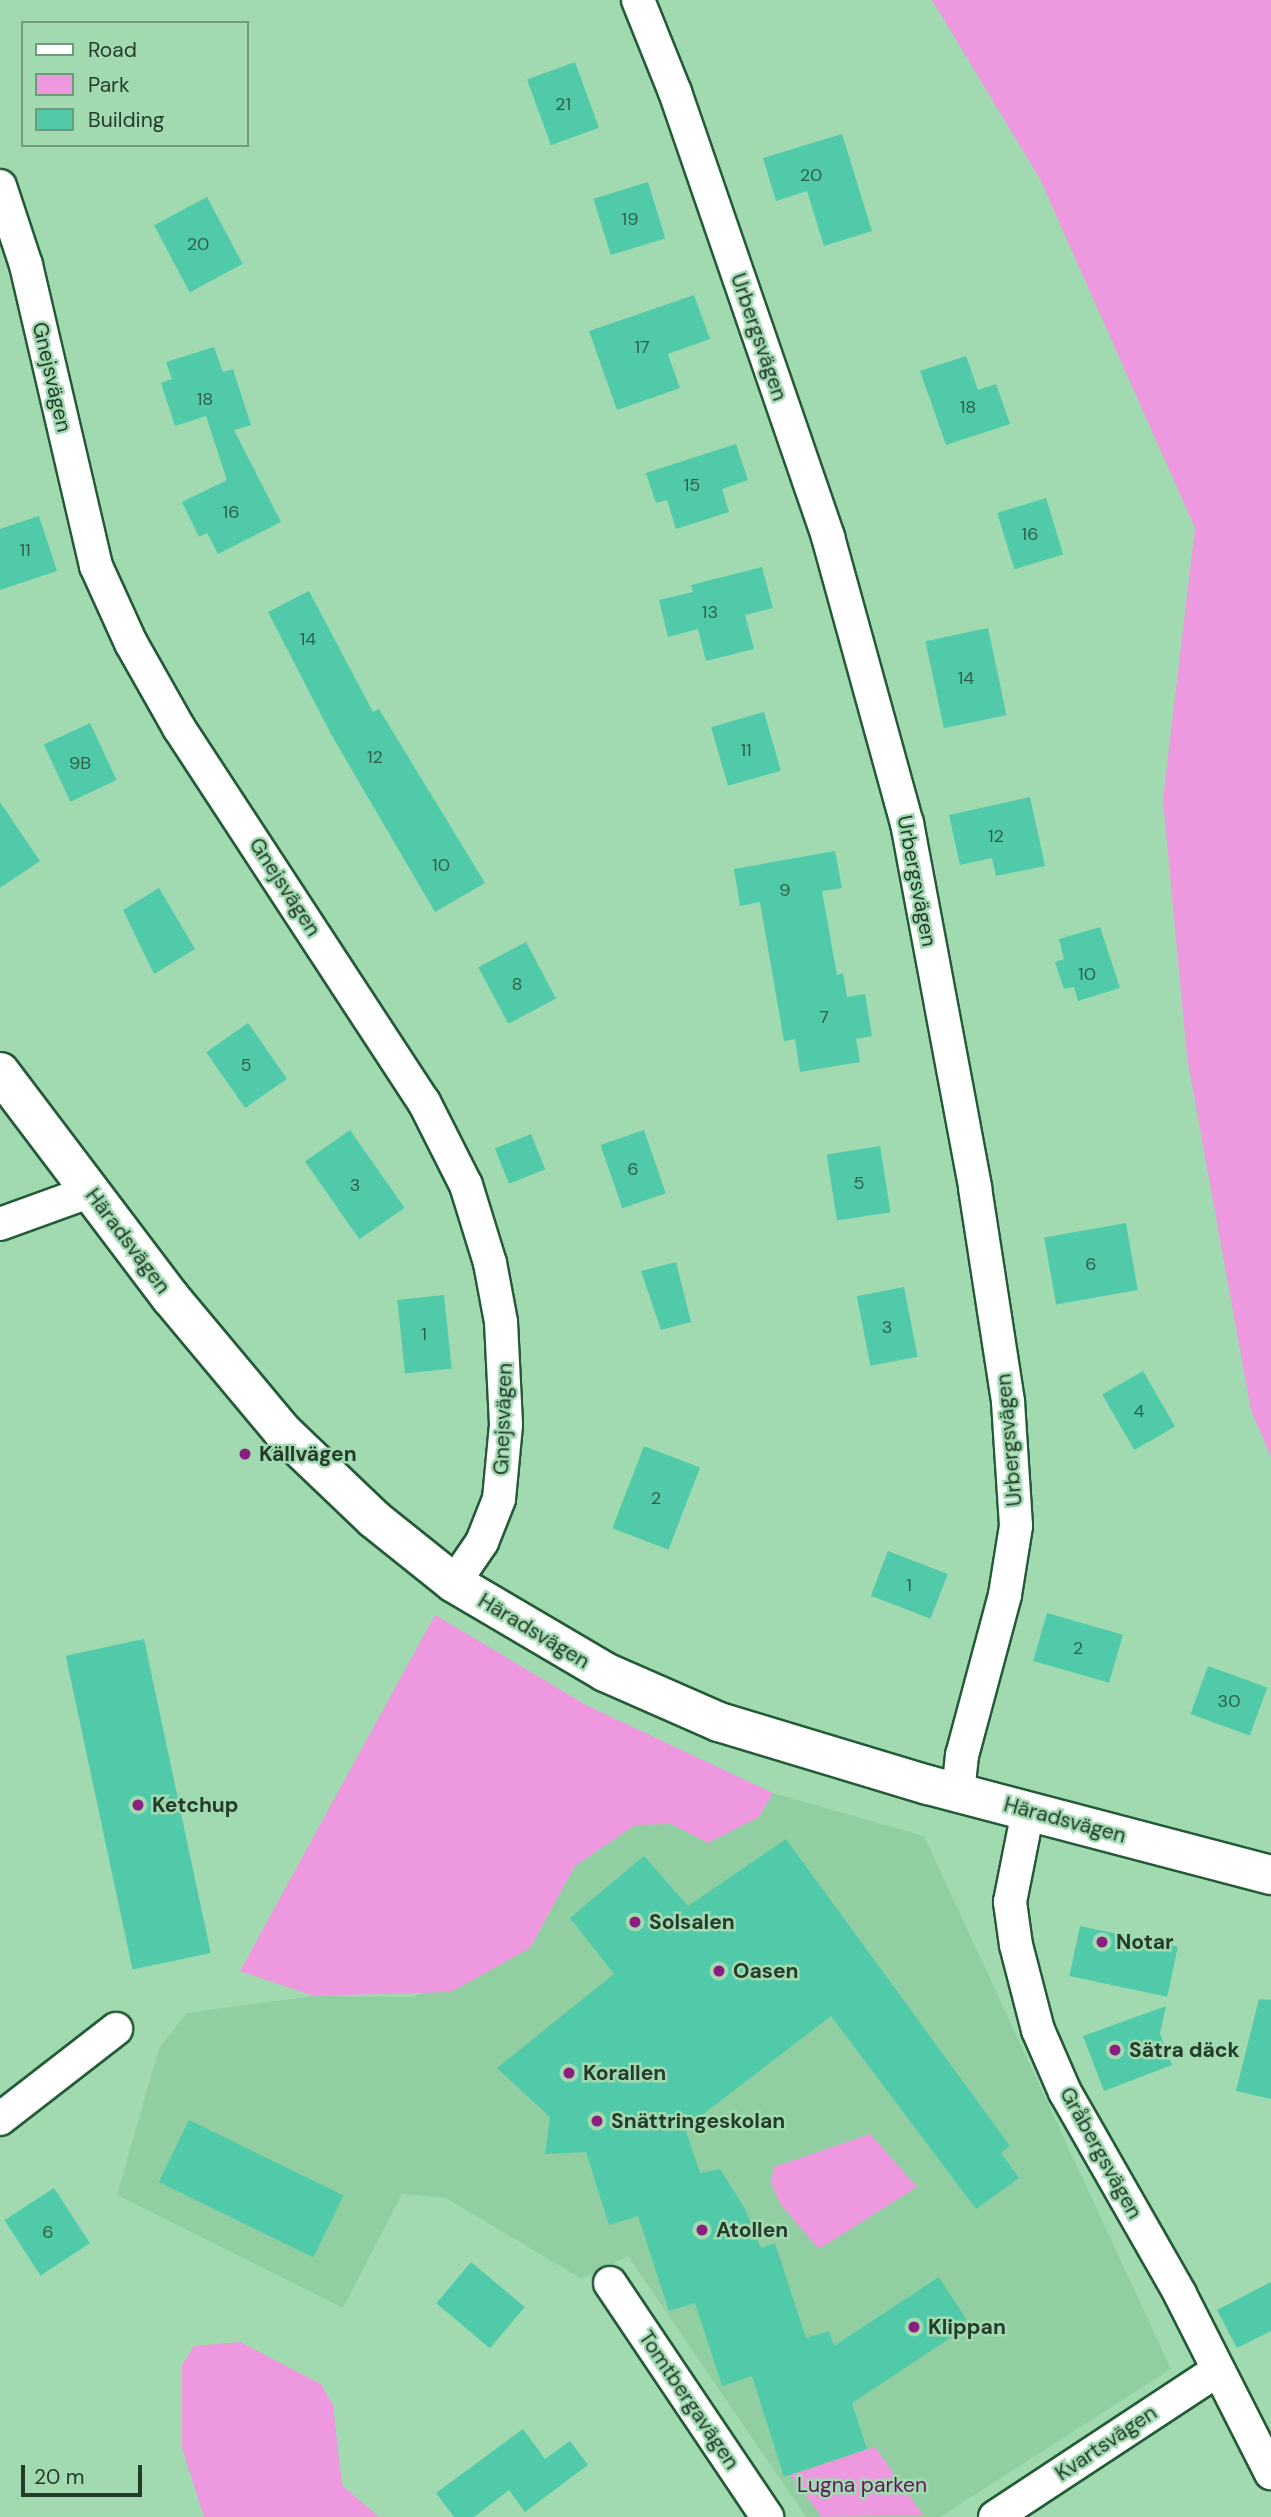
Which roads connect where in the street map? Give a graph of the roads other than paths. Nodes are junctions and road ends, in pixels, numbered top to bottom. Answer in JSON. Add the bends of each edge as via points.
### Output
{"nodes":[{"id":1,"x":638,"y":0,"type":"edge"},
{"id":2,"x":0,"y":186,"type":"edge"},
{"id":3,"x":0,"y":1072,"type":"edge"},
{"id":4,"x":91,"y":1191,"type":"junction"},
{"id":5,"x":0,"y":1224,"type":"edge"},
{"id":6,"x":454,"y":1583,"type":"junction"},
{"id":7,"x":958,"y":1792,"type":"junction"},
{"id":8,"x":1028,"y":1811,"type":"junction"},
{"id":9,"x":1271,"y":1875,"type":"edge"},
{"id":10,"x":117,"y":2029,"type":"dead end"},
{"id":11,"x":0,"y":2119,"type":"edge"},
{"id":12,"x":610,"y":2283,"type":"dead end"},
{"id":13,"x":1218,"y":2370,"type":"junction"},
{"id":14,"x":1271,"y":2473,"type":"edge"},
{"id":15,"x":768,"y":2517,"type":"edge"},
{"id":16,"x":995,"y":2517,"type":"edge"}],
"edges":[{"from":1,"to":7,"type":"street","name":"Urbergsvägen","via":[[675,92],[828,537],[907,823],[975,1188],[1008,1402],[1016,1526],[1005,1595],[962,1755]]},
{"from":2,"to":6,"type":"street","name":"Gnejsvägen","via":[[26,265],[96,566],[131,643],[180,728],[424,1102],[466,1185],[490,1263],[501,1322],[506,1425],[499,1499],[482,1542]]},
{"from":3,"to":4,"type":"street","name":"Häradsvägen"},
{"from":4,"to":5,"type":"street"},
{"from":4,"to":6,"type":"street","name":"Häradsvägen","via":[[283,1432],[374,1519]]},
{"from":6,"to":7,"type":"street","name":"Häradsvägen","via":[[605,1672],[719,1722]]},
{"from":7,"to":8,"type":"street","name":"Häradsvägen"},
{"from":8,"to":9,"type":"street","name":"Häradsvägen"},
{"from":8,"to":13,"type":"street","name":"Gråbergsvägen","via":[[1010,1902],[1038,2030],[1065,2092]]},
{"from":10,"to":11,"type":"street"},
{"from":12,"to":15,"type":"street","name":"Tomtbergavägen"},
{"from":13,"to":14,"type":"street","name":"Gråbergsvägen"},
{"from":13,"to":16,"type":"street","name":"Kvartsvägen"}]}
